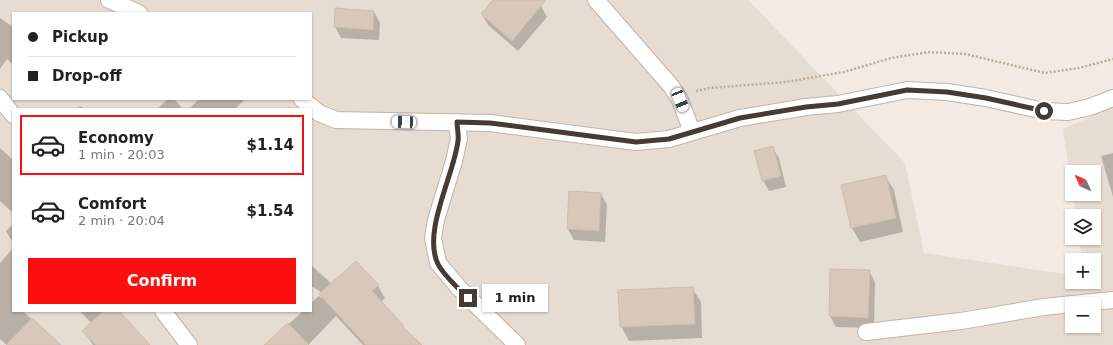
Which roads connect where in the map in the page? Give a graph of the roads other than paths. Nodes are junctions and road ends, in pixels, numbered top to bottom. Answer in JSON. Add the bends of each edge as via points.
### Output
{"nodes":[{"id":1,"x":109,"y":0,"type":"edge"},
{"id":2,"x":596,"y":0,"type":"edge"},
{"id":3,"x":137,"y":12,"type":"edge"},
{"id":4,"x":0,"y":98,"type":"edge"},
{"id":5,"x":1113,"y":98,"type":"edge"},
{"id":6,"x":303,"y":100,"type":"edge"},
{"id":7,"x":12,"y":114,"type":"edge"},
{"id":8,"x":457,"y":122,"type":"junction"},
{"id":9,"x":692,"y":132,"type":"junction"},
{"id":10,"x":1113,"y":300,"type":"edge"},
{"id":11,"x":1101,"y":301,"type":"edge"},
{"id":12,"x":1065,"y":305,"type":"edge"},
{"id":13,"x":164,"y":312,"type":"edge"},
{"id":14,"x":866,"y":332,"type":"dead end"},
{"id":15,"x":189,"y":345,"type":"edge"},
{"id":16,"x":517,"y":345,"type":"edge"}],
"edges":[{"from":1,"to":3,"type":"street"},
{"from":2,"to":9,"type":"street","via":[[671,86],[680,100]]},
{"from":4,"to":7,"type":"street"},
{"from":5,"to":9,"type":"street","via":[[1068,112],[1044,111],[947,92],[907,90],[838,104],[740,118]]},
{"from":6,"to":8,"type":"street","via":[[319,113],[336,120]]},
{"from":8,"to":9,"type":"street","via":[[490,123],[636,142],[669,139]]},
{"from":8,"to":16,"type":"street","via":[[459,139],[433,238],[438,263],[459,288]]},
{"from":10,"to":11,"type":"street"},
{"from":12,"to":14,"type":"street"},
{"from":13,"to":15,"type":"street"}]}
